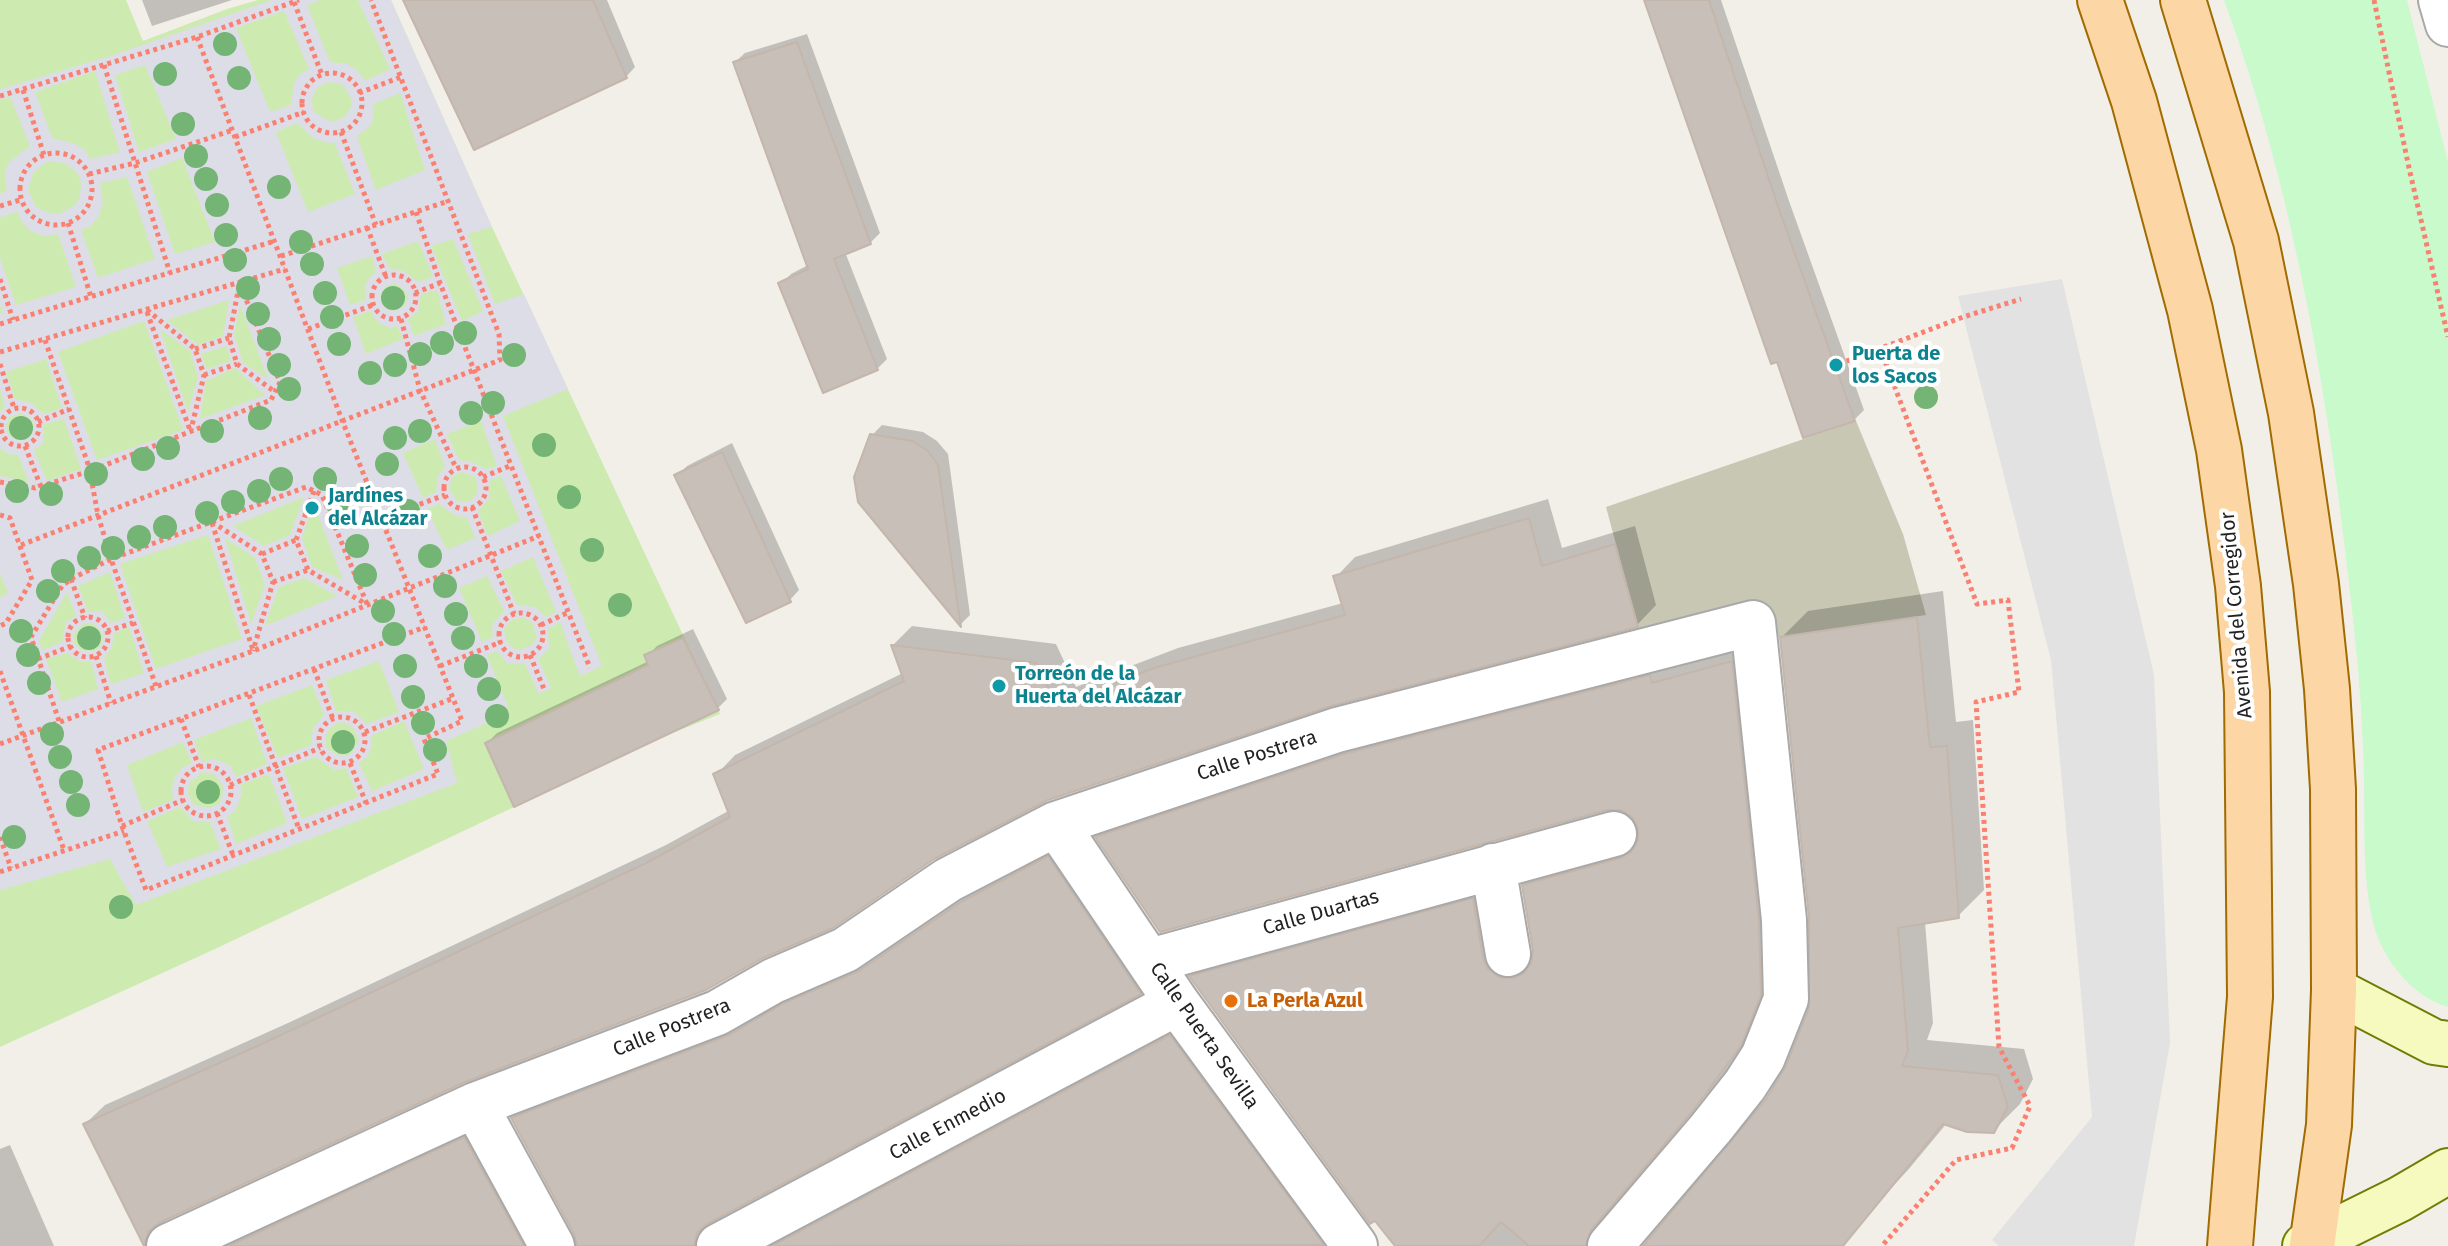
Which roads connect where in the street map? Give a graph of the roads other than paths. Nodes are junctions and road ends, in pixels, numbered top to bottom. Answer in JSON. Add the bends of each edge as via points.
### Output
{"nodes":[{"id":1,"x":2100,"y":0,"type":"edge"},
{"id":2,"x":2183,"y":0,"type":"edge"},
{"id":3,"x":2441,"y":0,"type":"edge"},
{"id":4,"x":2448,"y":24,"type":"edge"},
{"id":5,"x":1056,"y":824,"type":"junction"},
{"id":6,"x":1614,"y":834,"type":"dead end"},
{"id":7,"x":1493,"y":866,"type":"junction"},
{"id":8,"x":1508,"y":954,"type":"dead end"},
{"id":9,"x":1150,"y":961,"type":"junction"},
{"id":10,"x":2334,"y":990,"type":"junction"},
{"id":11,"x":1177,"y":1003,"type":"junction"},
{"id":12,"x":2448,"y":1044,"type":"edge"},
{"id":13,"x":475,"y":1105,"type":"junction"},
{"id":14,"x":2448,"y":1171,"type":"edge"},
{"id":15,"x":2310,"y":1245,"type":"edge"},
{"id":16,"x":169,"y":1246,"type":"edge"},
{"id":17,"x":552,"y":1246,"type":"edge"},
{"id":18,"x":719,"y":1246,"type":"edge"},
{"id":19,"x":1355,"y":1246,"type":"edge"},
{"id":20,"x":1610,"y":1246,"type":"edge"},
{"id":21,"x":2230,"y":1246,"type":"edge"}],
"edges":[{"from":1,"to":21,"type":"main road","name":"Avenida del Corregidor","via":[[2134,101],[2190,310],[2219,450],[2238,586],[2247,692],[2250,997]]},
{"from":2,"to":10,"type":"main road","via":[[2256,241],[2291,413],[2327,689]]},
{"from":3,"to":4,"type":"street"},
{"from":5,"to":9,"type":"street","name":"Calle Puerta Sevilla"},
{"from":5,"to":13,"type":"street","name":"Calle Postrera","via":[[948,880],[845,950],[717,1013]]},
{"from":5,"to":20,"type":"street","name":"Calle Postrera","via":[[1337,730],[1753,623],[1784,920],[1786,999],[1763,1057],[1745,1085]]},
{"from":6,"to":7,"type":"street","name":"Calle Duartas"},
{"from":7,"to":8,"type":"street"},
{"from":7,"to":9,"type":"street","name":"Calle Duartas"},
{"from":9,"to":11,"type":"street","name":"Calle Puerta Sevilla"},
{"from":10,"to":12,"type":"main road","via":[[2434,1042]]},
{"from":10,"to":15,"type":"main road","via":[[2329,1125]]},
{"from":11,"to":18,"type":"street","name":"Calle Enmedio"},
{"from":11,"to":19,"type":"street","name":"Calle Puerta Sevilla"},
{"from":13,"to":16,"type":"street","name":"Calle Postrera"},
{"from":13,"to":17,"type":"street"},
{"from":14,"to":15,"type":"main road"}]}
